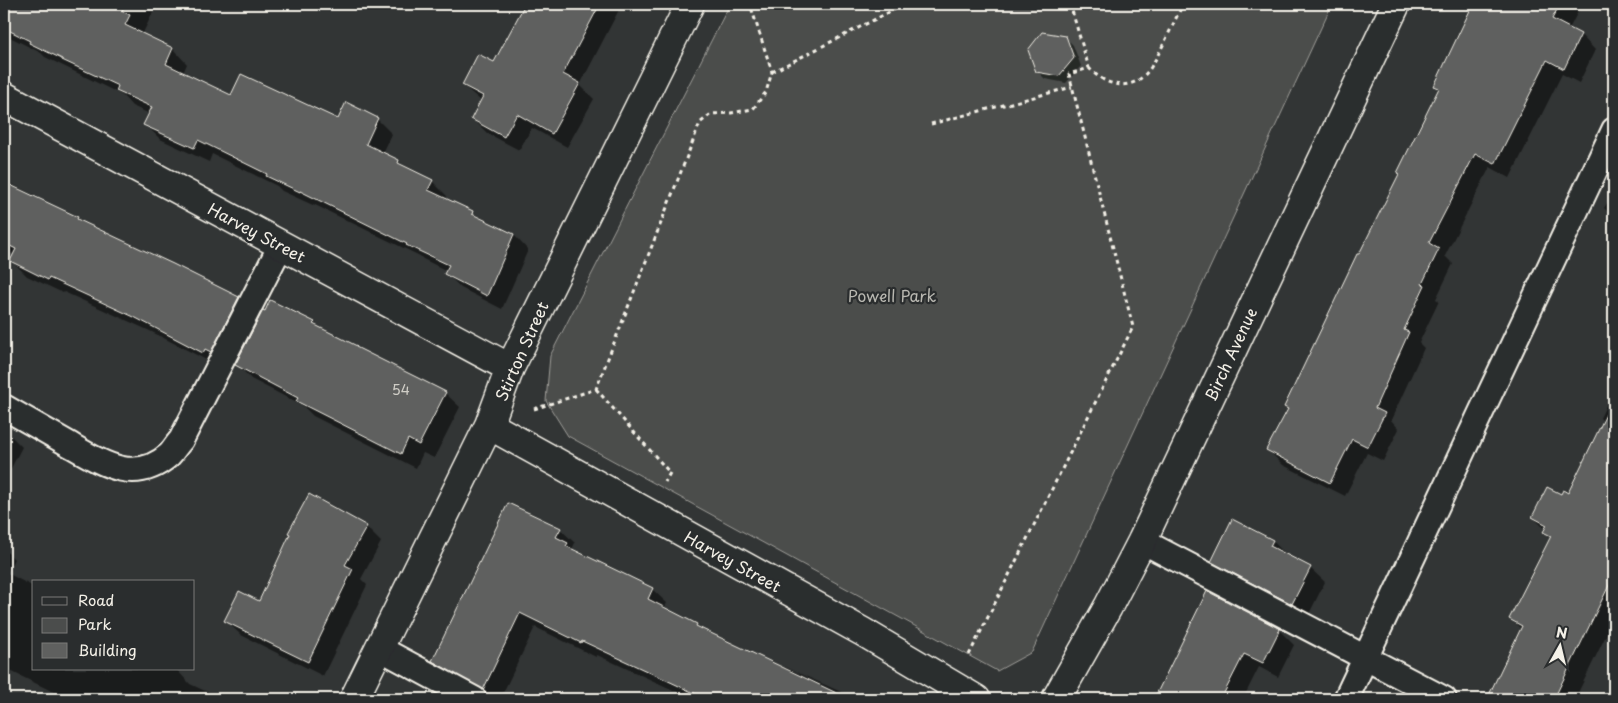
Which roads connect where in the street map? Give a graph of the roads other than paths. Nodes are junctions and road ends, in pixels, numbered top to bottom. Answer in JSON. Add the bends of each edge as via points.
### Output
{"nodes":[{"id":1,"x":690,"y":4,"type":"edge"},
{"id":2,"x":1396,"y":4,"type":"edge"},
{"id":3,"x":4,"y":96,"type":"edge"},
{"id":4,"x":1614,"y":130,"type":"edge"},
{"id":5,"x":281,"y":245,"type":"junction"},
{"id":6,"x":510,"y":368,"type":"junction"},
{"id":7,"x":4,"y":407,"type":"edge"},
{"id":8,"x":488,"y":425,"type":"junction"},
{"id":9,"x":1142,"y":541,"type":"junction"},
{"id":10,"x":379,"y":648,"type":"junction"},
{"id":11,"x":1366,"y":659,"type":"junction"},
{"id":12,"x":965,"y":693,"type":"edge"},
{"id":13,"x":354,"y":699,"type":"edge"},
{"id":14,"x":474,"y":699,"type":"edge"},
{"id":15,"x":1056,"y":699,"type":"edge"},
{"id":16,"x":1346,"y":699,"type":"edge"},
{"id":17,"x":1444,"y":699,"type":"edge"}],
"edges":[{"from":1,"to":6,"type":"street","name":"Stirton Street"},
{"from":2,"to":9,"type":"street","name":"Birch Avenue"},
{"from":3,"to":5,"type":"street","name":"Harvey Street"},
{"from":4,"to":11,"type":"lane"},
{"from":5,"to":6,"type":"street","name":"Harvey Street"},
{"from":5,"to":7,"type":"lane","via":[[181,440],[153,465],[135,470],[116,468],[98,461]]},
{"from":6,"to":8,"type":"street","name":"Stirton Street"},
{"from":8,"to":10,"type":"street","name":"Stirton Street"},
{"from":8,"to":12,"type":"street","name":"Harvey Street","via":[[863,632]]},
{"from":9,"to":11,"type":"lane"},
{"from":9,"to":15,"type":"street","name":"Birch Avenue"},
{"from":10,"to":13,"type":"street","name":"Stirton Street"},
{"from":10,"to":14,"type":"lane"},
{"from":11,"to":16,"type":"lane"},
{"from":11,"to":17,"type":"lane"}]}
